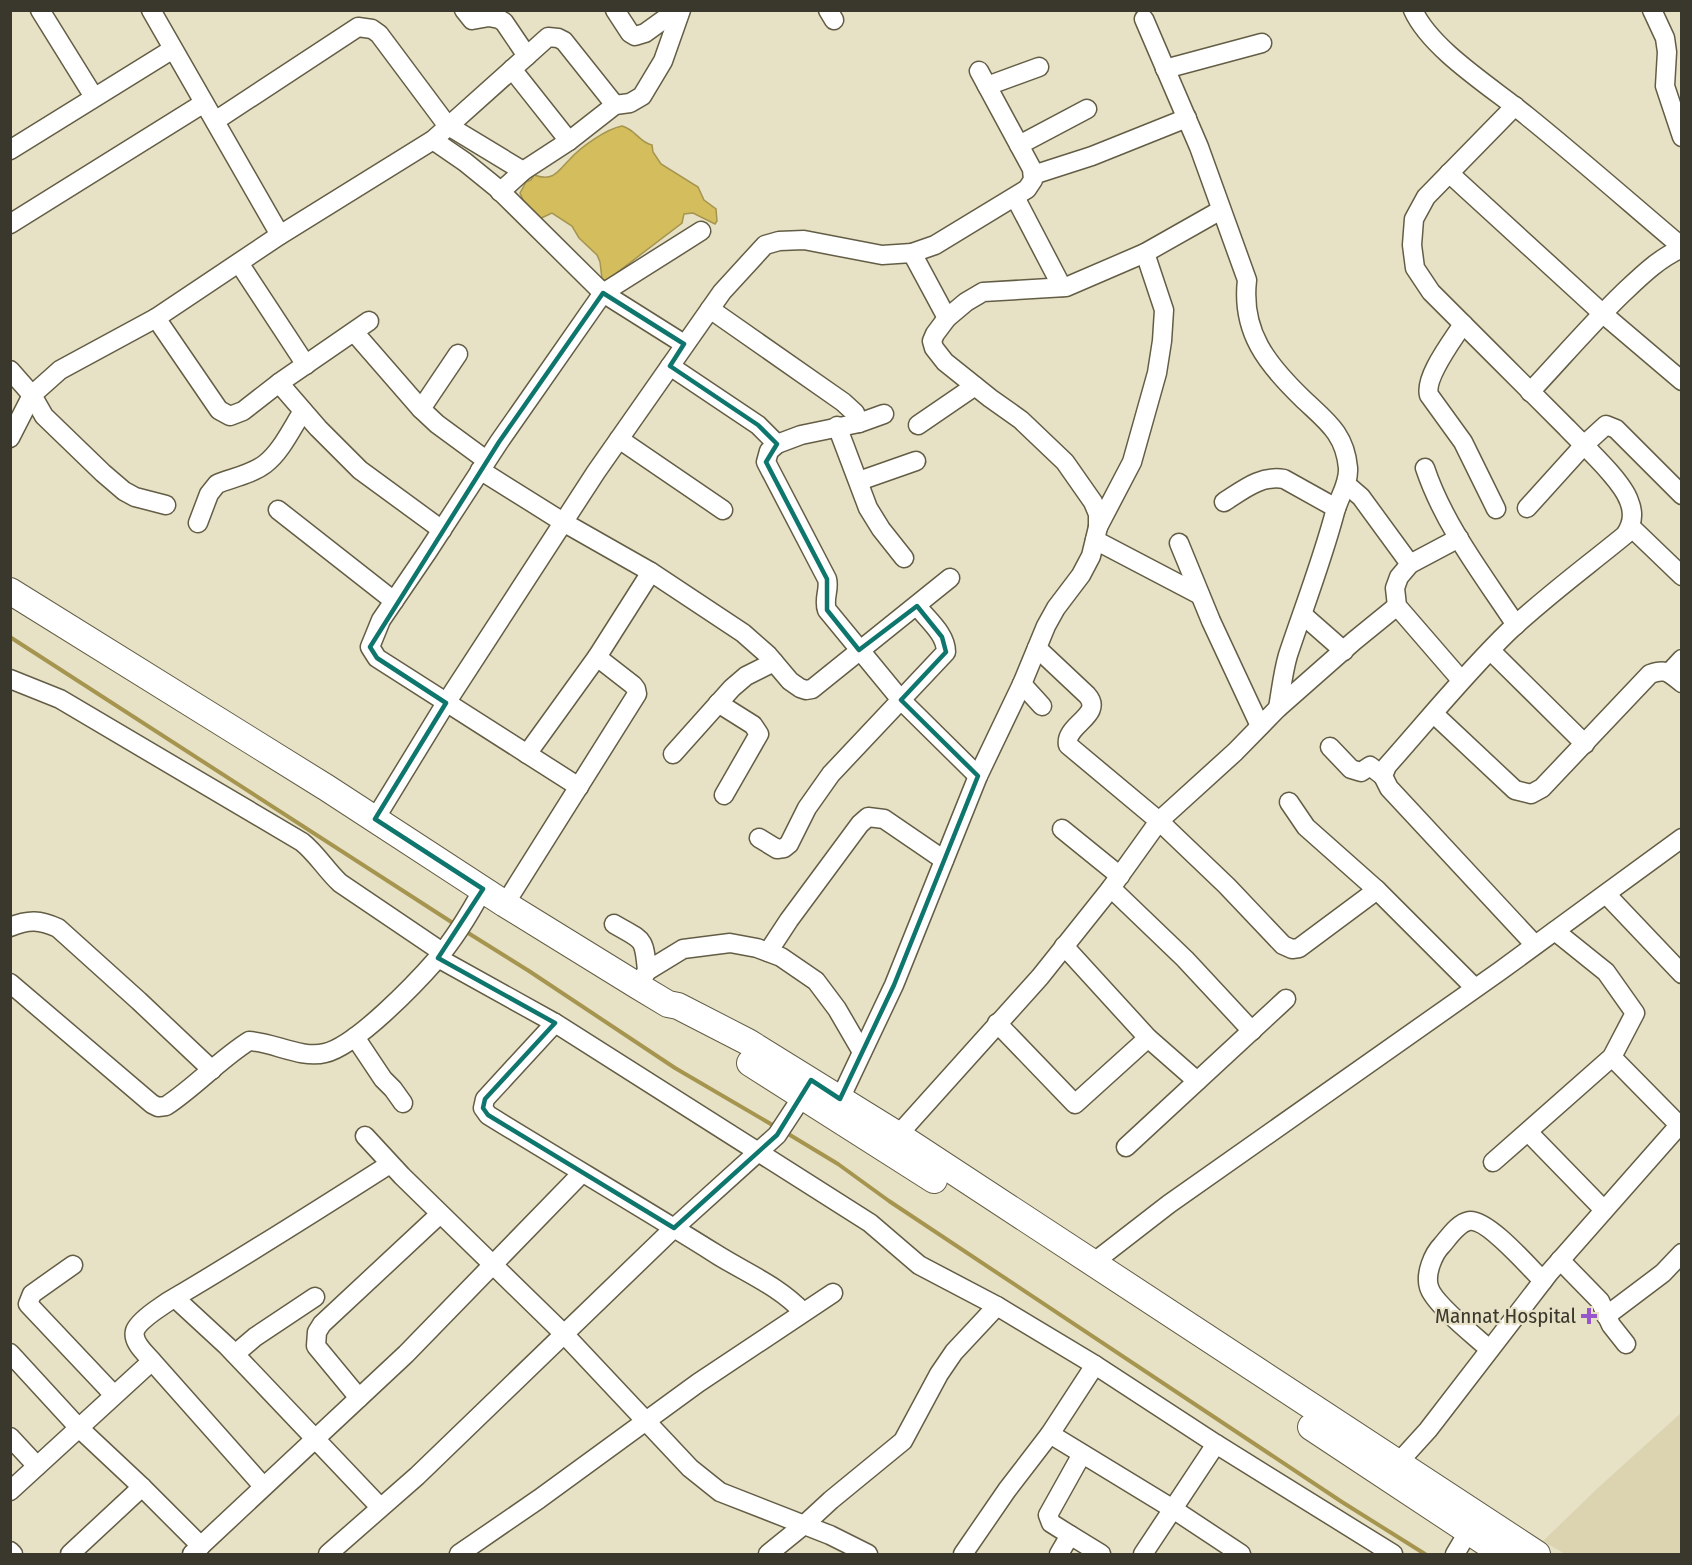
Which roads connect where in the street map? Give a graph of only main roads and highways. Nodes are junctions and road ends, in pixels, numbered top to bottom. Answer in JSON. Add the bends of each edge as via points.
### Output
{"nodes":[{"id":1,"x":10,"y":591,"type":"edge"},
{"id":2,"x":668,"y":1004,"type":"junction"},
{"id":3,"x":1474,"y":1523,"type":"junction"},
{"id":4,"x":1503,"y":1554,"type":"edge"},
{"id":5,"x":1537,"y":1554,"type":"edge"}],
"edges":[{"from":1,"to":2,"type":"highway","via":[[505,904],[642,979]]},
{"from":2,"to":3,"type":"highway","via":[[675,1015],[798,1103],[1085,1276]]},
{"from":2,"to":3,"type":"highway","via":[[748,1042],[898,1135],[1398,1463]]},
{"from":3,"to":4,"type":"highway"},
{"from":3,"to":5,"type":"highway"}]}
